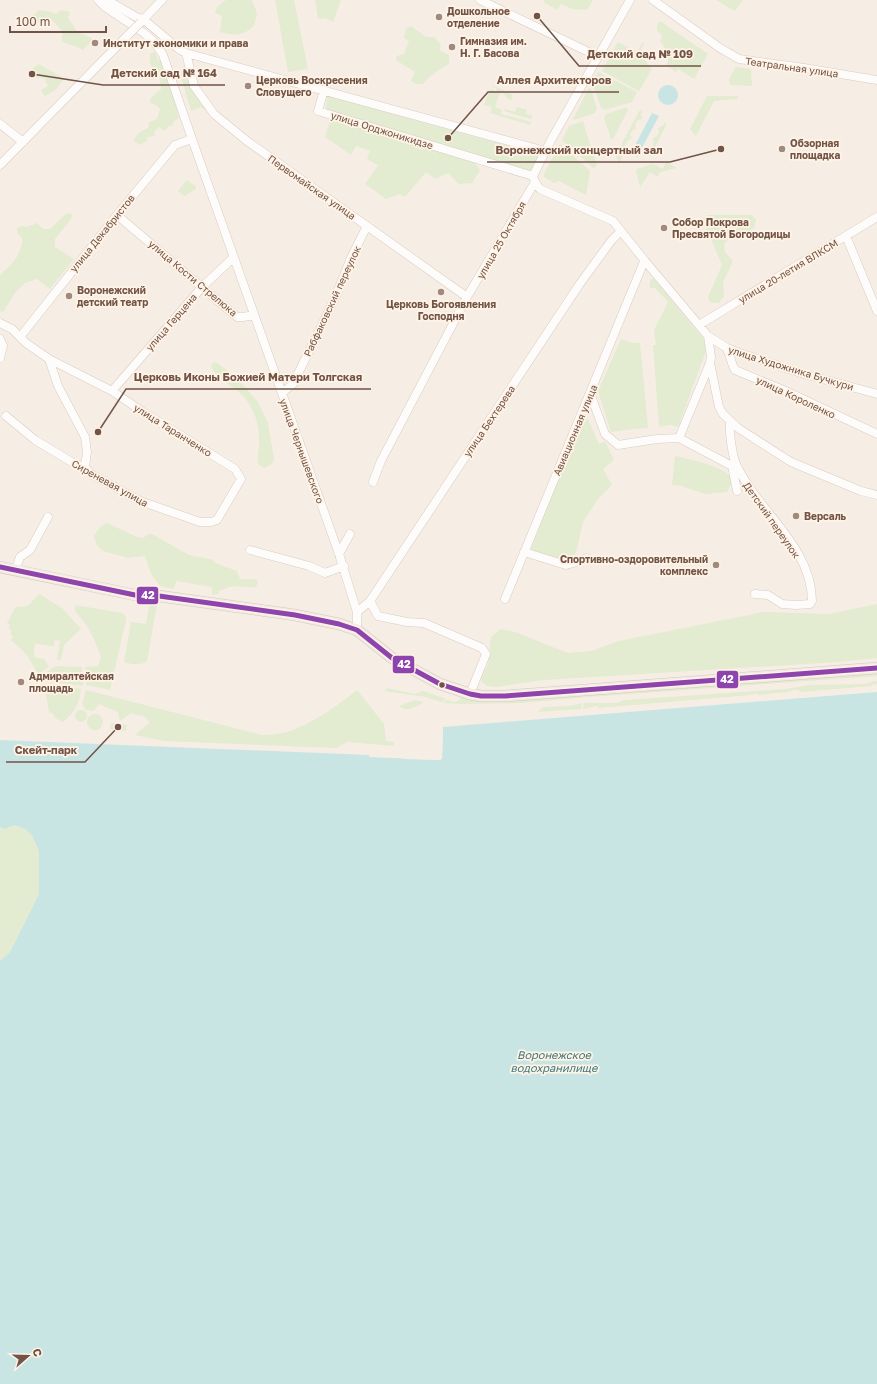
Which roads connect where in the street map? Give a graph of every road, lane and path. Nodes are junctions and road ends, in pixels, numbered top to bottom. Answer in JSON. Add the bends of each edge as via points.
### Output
{"nodes":[{"id":1,"x":98,"y":0,"type":"edge"},
{"id":2,"x":107,"y":0,"type":"edge"},
{"id":3,"x":162,"y":0,"type":"edge"},
{"id":4,"x":480,"y":0,"type":"edge"},
{"id":5,"x":630,"y":0,"type":"edge"},
{"id":6,"x":652,"y":0,"type":"edge"},
{"id":7,"x":142,"y":21,"type":"junction"},
{"id":8,"x":186,"y":53,"type":"junction"},
{"id":9,"x":598,"y":56,"type":"junction"},
{"id":10,"x":877,"y":80,"type":"edge"},
{"id":11,"x":324,"y":90,"type":"junction"},
{"id":12,"x":0,"y":124,"type":"edge"},
{"id":13,"x":192,"y":139,"type":"junction"},
{"id":14,"x":23,"y":142,"type":"junction"},
{"id":15,"x":545,"y":152,"type":"junction"},
{"id":16,"x":0,"y":165,"type":"edge"},
{"id":17,"x":534,"y":179,"type":"junction"},
{"id":18,"x":117,"y":215,"type":"junction"},
{"id":19,"x":877,"y":217,"type":"edge"},
{"id":20,"x":367,"y":226,"type":"junction"},
{"id":21,"x":621,"y":231,"type":"junction"},
{"id":22,"x":846,"y":236,"type":"junction"},
{"id":23,"x":234,"y":257,"type":"junction"},
{"id":24,"x":645,"y":261,"type":"junction"},
{"id":25,"x":202,"y":287,"type":"junction"},
{"id":26,"x":467,"y":297,"type":"junction"},
{"id":27,"x":877,"y":311,"type":"edge"},
{"id":28,"x":254,"y":314,"type":"junction"},
{"id":29,"x":0,"y":323,"type":"edge"},
{"id":30,"x":699,"y":325,"type":"junction"},
{"id":31,"x":20,"y":336,"type":"junction"},
{"id":32,"x":708,"y":336,"type":"junction"},
{"id":33,"x":0,"y":339,"type":"edge"},
{"id":34,"x":727,"y":348,"type":"junction"},
{"id":35,"x":0,"y":358,"type":"edge"},
{"id":36,"x":49,"y":359,"type":"junction"},
{"id":37,"x":710,"y":363,"type":"junction"},
{"id":38,"x":112,"y":391,"type":"junction"},
{"id":39,"x":282,"y":393,"type":"junction"},
{"id":40,"x":590,"y":393,"type":"junction"},
{"id":41,"x":877,"y":394,"type":"edge"},
{"id":42,"x":6,"y":416,"type":"dead end"},
{"id":43,"x":730,"y":421,"type":"junction"},
{"id":44,"x":877,"y":434,"type":"edge"},
{"id":45,"x":679,"y":438,"type":"junction"},
{"id":46,"x":84,"y":467,"type":"junction"},
{"id":47,"x":373,"y":482,"type":"dead end"},
{"id":48,"x":737,"y":491,"type":"dead end"},
{"id":49,"x":877,"y":495,"type":"edge"},
{"id":50,"x":221,"y":515,"type":"joint"},
{"id":51,"x":48,"y":518,"type":"dead end"},
{"id":52,"x":350,"y":534,"type":"dead end"},
{"id":53,"x":250,"y":550,"type":"dead end"},
{"id":54,"x":524,"y":552,"type":"junction"},
{"id":55,"x":339,"y":554,"type":"junction"},
{"id":56,"x":587,"y":558,"type":"dead end"},
{"id":57,"x":344,"y":566,"type":"junction"},
{"id":58,"x":0,"y":567,"type":"edge"},
{"id":59,"x":15,"y":571,"type":"junction"},
{"id":60,"x":755,"y":594,"type":"dead end"},
{"id":61,"x":505,"y":599,"type":"dead end"},
{"id":62,"x":370,"y":601,"type":"junction"},
{"id":63,"x":357,"y":612,"type":"junction"},
{"id":64,"x":357,"y":630,"type":"junction"},
{"id":65,"x":877,"y":668,"type":"edge"},
{"id":66,"x":470,"y":694,"type":"junction"}],
"edges":[{"from":1,"to":13,"type":"street","name":"улица Чернышевского","via":[[144,33],[163,55]]},
{"from":2,"to":7,"type":"street"},
{"from":3,"to":7,"type":"street"},
{"from":4,"to":9,"type":"street"},
{"from":5,"to":9,"type":"street","name":"улица 25 Октября"},
{"from":6,"to":10,"type":"street","name":"Театральная улица","via":[[739,59]]},
{"from":7,"to":8,"type":"street"},
{"from":7,"to":14,"type":"street","bridge":true},
{"from":8,"to":11,"type":"street"},
{"from":8,"to":20,"type":"street","name":"Первомайская улица","via":[[194,86],[214,114],[247,142]]},
{"from":9,"to":15,"type":"street","name":"улица 25 Октября"},
{"from":11,"to":15,"type":"street"},
{"from":11,"to":17,"type":"street","name":"улица Орджоникидзе","via":[[318,111]]},
{"from":12,"to":14,"type":"street"},
{"from":13,"to":18,"type":"street","name":"улица Декабристов","via":[[175,145]]},
{"from":13,"to":23,"type":"street","name":"улица Чернышевского"},
{"from":14,"to":16,"type":"street"},
{"from":15,"to":17,"type":"street","name":"улица 25 Октября"},
{"from":17,"to":21,"type":"street","name":"улица Орджоникидзе","via":[[540,189],[609,218]]},
{"from":17,"to":26,"type":"street","name":"улица 25 Октября"},
{"from":18,"to":25,"type":"street","name":"улица Кости Стрелюка"},
{"from":18,"to":31,"type":"street","name":"улица Декабристов"},
{"from":19,"to":22,"type":"street","name":"улица 20-летия ВЛКСМ"},
{"from":20,"to":26,"type":"street","name":"Первомайская улица"},
{"from":20,"to":39,"type":"street","name":"Рабфаковский переулок","via":[[351,258],[336,298],[293,384]]},
{"from":21,"to":24,"type":"street","name":"улица Орджоникидзе"},
{"from":21,"to":62,"type":"street","name":"улица Бехтерева","via":[[579,285]]},
{"from":22,"to":27,"type":"street"},
{"from":22,"to":30,"type":"street","name":"улица 20-летия ВЛКСМ"},
{"from":23,"to":25,"type":"street","name":"улица Герцена"},
{"from":23,"to":28,"type":"street","name":"улица Чернышевского"},
{"from":24,"to":30,"type":"street","name":"улица Орджоникидзе"},
{"from":24,"to":40,"type":"street","name":"Авиационная улица"},
{"from":25,"to":28,"type":"street","name":"улица Кости Стрелюка","via":[[237,316]]},
{"from":25,"to":38,"type":"street","name":"улица Герцена"},
{"from":26,"to":47,"type":"street","name":"улица 25 Октября","via":[[381,461]]},
{"from":28,"to":39,"type":"street","name":"улица Чернышевского"},
{"from":29,"to":31,"type":"street","name":"улица Таранченко"},
{"from":30,"to":32,"type":"street","name":"улица Орджоникидзе"},
{"from":31,"to":36,"type":"street","name":"улица Таранченко"},
{"from":32,"to":34,"type":"street","name":"улица Художника Бучкури"},
{"from":32,"to":37,"type":"street"},
{"from":33,"to":35,"type":"street","via":[[3,346]]},
{"from":34,"to":41,"type":"street","name":"улица Художника Бучкури","via":[[804,374]]},
{"from":34,"to":44,"type":"street","name":"улица Короленко","via":[[735,370]]},
{"from":36,"to":38,"type":"street","name":"улица Таранченко"},
{"from":36,"to":46,"type":"street","via":[[58,386],[85,437],[87,452]]},
{"from":37,"to":43,"type":"street","via":[[719,407]]},
{"from":37,"to":45,"type":"street"},
{"from":38,"to":50,"type":"street","name":"улица Таранченко","via":[[235,469],[240,479]]},
{"from":39,"to":55,"type":"street","name":"улица Чернышевского"},
{"from":40,"to":45,"type":"street","via":[[606,434],[618,444]]},
{"from":40,"to":54,"type":"street","name":"Авиационная улица"},
{"from":42,"to":46,"type":"street","name":"Сиреневая улица","via":[[35,440]]},
{"from":43,"to":49,"type":"street","via":[[791,462]]},
{"from":43,"to":60,"type":"street","name":"Детский переулок","via":[[729,429],[740,473],[795,549],[809,580],[812,601],[810,604],[782,604],[768,595]]},
{"from":45,"to":48,"type":"street","via":[[732,466]]},
{"from":46,"to":50,"type":"street","name":"Сиреневая улица","via":[[91,474],[140,501],[200,522],[211,522]]},
{"from":51,"to":59,"type":"street","via":[[30,550],[20,557]]},
{"from":52,"to":55,"type":"street"},
{"from":53,"to":57,"type":"street","via":[[310,566],[326,573]]},
{"from":54,"to":56,"type":"street","via":[[566,565]]},
{"from":54,"to":61,"type":"street","name":"Авиационная улица"},
{"from":55,"to":57,"type":"street","name":"улица Чернышевского"},
{"from":57,"to":63,"type":"street","name":"улица Чернышевского"},
{"from":58,"to":59,"type":"main road"},
{"from":59,"to":64,"type":"main road","via":[[135,595],[159,596],[295,616]]},
{"from":62,"to":63,"type":"street","name":"улица Бехтерева"},
{"from":62,"to":66,"type":"street","via":[[378,616],[424,623],[482,648],[486,654]]},
{"from":63,"to":64,"type":"street","name":"улица Чернышевского"},
{"from":64,"to":66,"type":"main road","via":[[392,658],[412,670],[440,684]]},
{"from":65,"to":66,"type":"main road","via":[[505,696]]}]}
